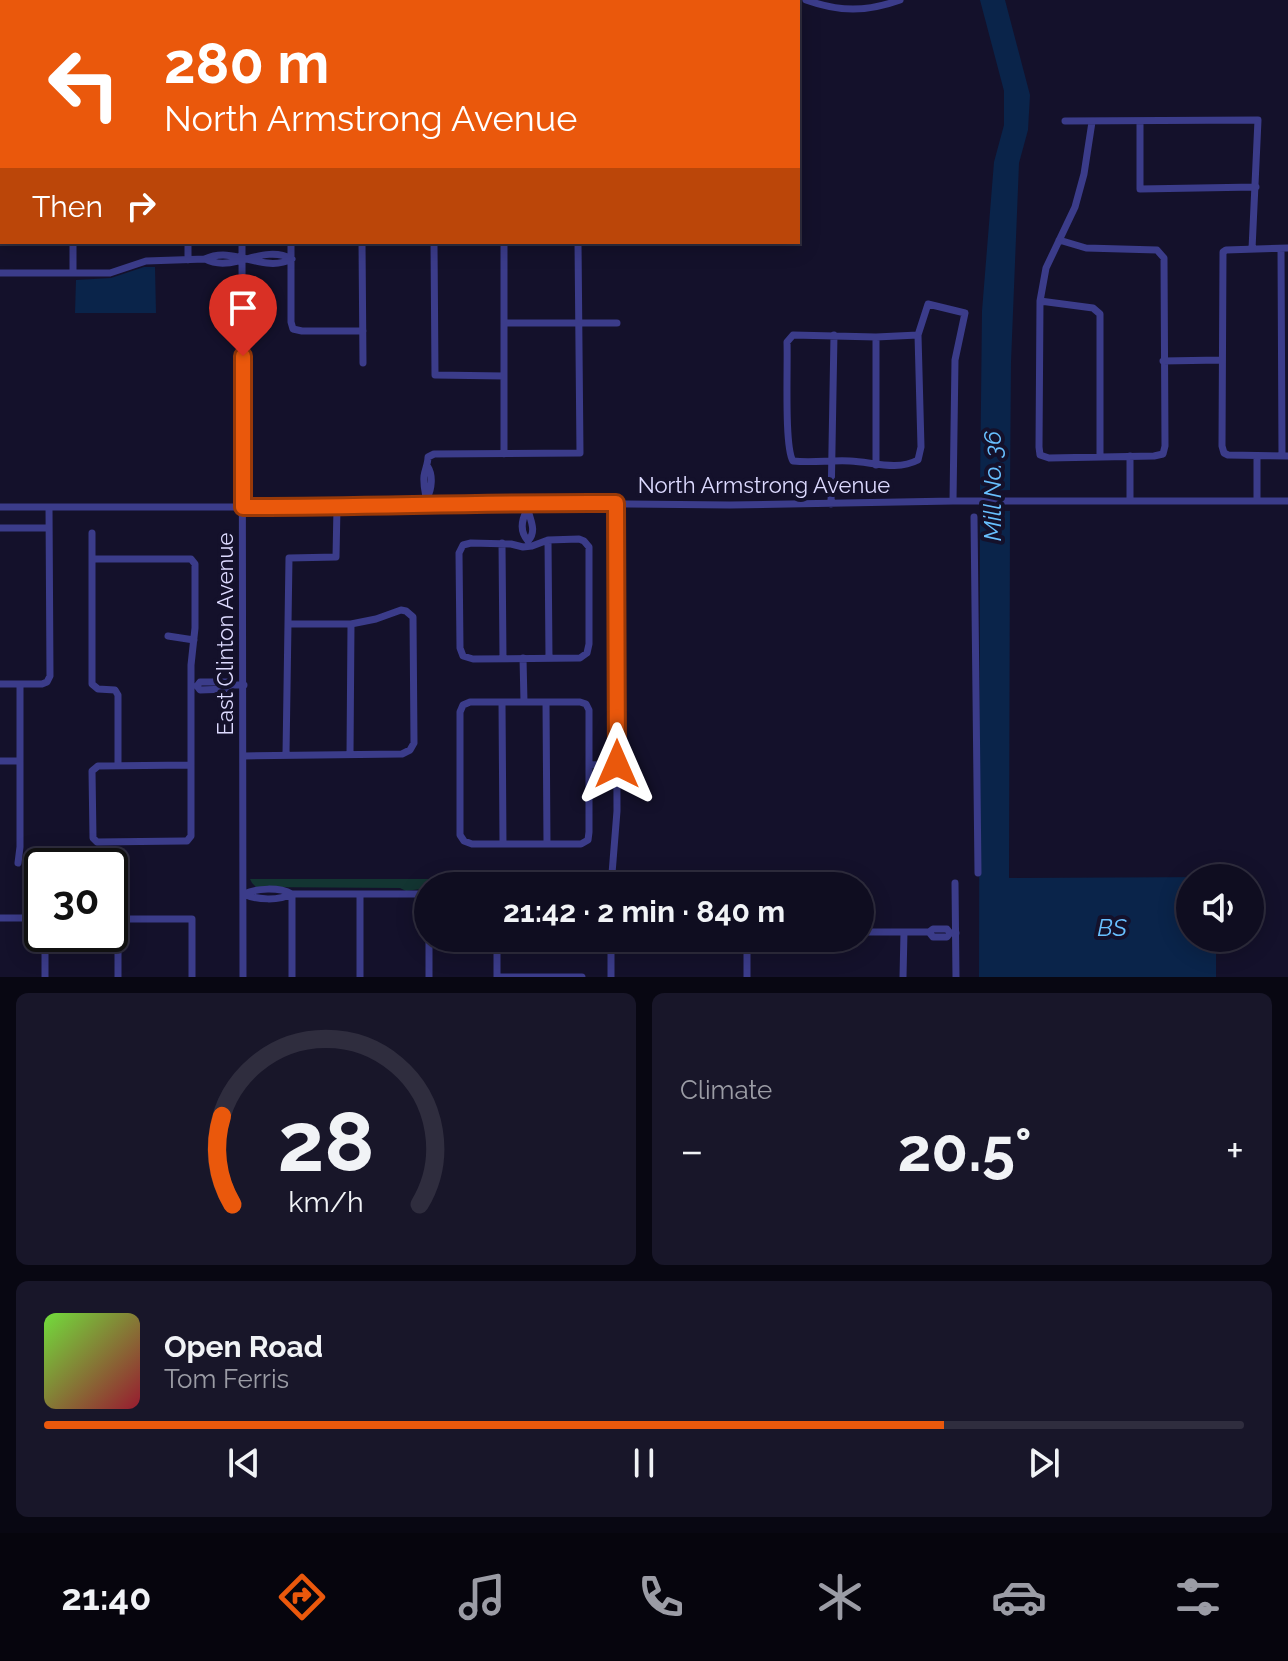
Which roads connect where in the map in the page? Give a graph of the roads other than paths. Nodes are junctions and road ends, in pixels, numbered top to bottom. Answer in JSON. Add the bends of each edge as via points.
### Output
{"nodes":[{"id":1,"x":806,"y":0,"type":"edge"},
{"id":2,"x":900,"y":0,"type":"edge"},
{"id":3,"x":1065,"y":121,"type":"dead end"},
{"id":4,"x":1140,"y":121,"type":"junction"},
{"id":5,"x":1092,"y":122,"type":"junction"},
{"id":6,"x":1256,"y":187,"type":"junction"},
{"id":7,"x":1059,"y":240,"type":"junction"},
{"id":8,"x":73,"y":244,"type":"edge"},
{"id":9,"x":188,"y":244,"type":"edge"},
{"id":10,"x":242,"y":244,"type":"edge"},
{"id":11,"x":291,"y":244,"type":"edge"},
{"id":12,"x":362,"y":244,"type":"edge"},
{"id":13,"x":434,"y":244,"type":"edge"},
{"id":14,"x":504,"y":244,"type":"edge"},
{"id":15,"x":578,"y":244,"type":"edge"},
{"id":16,"x":1284,"y":248,"type":"edge"},
{"id":17,"x":1252,"y":249,"type":"junction"},
{"id":18,"x":242,"y":259,"type":"junction"},
{"id":19,"x":292,"y":259,"type":"junction"},
{"id":20,"x":188,"y":260,"type":"junction"},
{"id":21,"x":0,"y":273,"type":"edge"},
{"id":22,"x":73,"y":273,"type":"junction"},
{"id":23,"x":1040,"y":301,"type":"junction"},
{"id":24,"x":504,"y":323,"type":"junction"},
{"id":25,"x":579,"y":323,"type":"junction"},
{"id":26,"x":617,"y":323,"type":"dead end"},
{"id":27,"x":363,"y":331,"type":"junction"},
{"id":28,"x":834,"y":335,"type":"junction"},
{"id":29,"x":918,"y":335,"type":"junction"},
{"id":30,"x":876,"y":337,"type":"junction"},
{"id":31,"x":1221,"y":360,"type":"junction"},
{"id":32,"x":1163,"y":361,"type":"junction"},
{"id":33,"x":363,"y":363,"type":"dead end"},
{"id":34,"x":504,"y":376,"type":"junction"},
{"id":35,"x":504,"y":454,"type":"junction"},
{"id":36,"x":1130,"y":456,"type":"junction"},
{"id":37,"x":1257,"y":456,"type":"junction"},
{"id":38,"x":1285,"y":456,"type":"edge"},
{"id":39,"x":1100,"y":457,"type":"junction"},
{"id":40,"x":831,"y":460,"type":"junction"},
{"id":41,"x":876,"y":465,"type":"junction"},
{"id":42,"x":427,"y":501,"type":"junction"},
{"id":43,"x":953,"y":501,"type":"junction"},
{"id":44,"x":1130,"y":501,"type":"junction"},
{"id":45,"x":1257,"y":501,"type":"junction"},
{"id":46,"x":1288,"y":501,"type":"edge"},
{"id":47,"x":616,"y":503,"type":"junction"},
{"id":48,"x":831,"y":504,"type":"junction"},
{"id":49,"x":527,"y":506,"type":"junction"},
{"id":50,"x":0,"y":507,"type":"edge"},
{"id":51,"x":49,"y":507,"type":"junction"},
{"id":52,"x":243,"y":507,"type":"junction"},
{"id":53,"x":337,"y":507,"type":"junction"},
{"id":54,"x":974,"y":517,"type":"dead end"},
{"id":55,"x":0,"y":528,"type":"edge"},
{"id":56,"x":49,"y":528,"type":"junction"},
{"id":57,"x":522,"y":530,"type":"junction"},
{"id":58,"x":532,"y":530,"type":"junction"},
{"id":59,"x":92,"y":533,"type":"dead end"},
{"id":60,"x":548,"y":540,"type":"junction"},
{"id":61,"x":502,"y":543,"type":"junction"},
{"id":62,"x":528,"y":544,"type":"junction"},
{"id":63,"x":93,"y":559,"type":"junction"},
{"id":64,"x":288,"y":624,"type":"junction"},
{"id":65,"x":351,"y":624,"type":"junction"},
{"id":66,"x":168,"y":636,"type":"dead end"},
{"id":67,"x":194,"y":640,"type":"junction"},
{"id":68,"x":523,"y":658,"type":"junction"},
{"id":69,"x":549,"y":658,"type":"junction"},
{"id":70,"x":503,"y":659,"type":"junction"},
{"id":71,"x":0,"y":684,"type":"edge"},
{"id":72,"x":20,"y":684,"type":"junction"},
{"id":73,"x":244,"y":685,"type":"junction"},
{"id":74,"x":194,"y":686,"type":"junction"},
{"id":75,"x":502,"y":702,"type":"junction"},
{"id":76,"x":524,"y":702,"type":"junction"},
{"id":77,"x":546,"y":702,"type":"junction"},
{"id":78,"x":286,"y":754,"type":"junction"},
{"id":79,"x":350,"y":754,"type":"junction"},
{"id":80,"x":244,"y":756,"type":"junction"},
{"id":81,"x":0,"y":761,"type":"edge"},
{"id":82,"x":20,"y":761,"type":"junction"},
{"id":83,"x":617,"y":764,"type":"junction"},
{"id":84,"x":191,"y":765,"type":"junction"},
{"id":85,"x":589,"y":765,"type":"junction"},
{"id":86,"x":118,"y":766,"type":"junction"},
{"id":87,"x":503,"y":844,"type":"junction"},
{"id":88,"x":547,"y":844,"type":"junction"},
{"id":89,"x":18,"y":863,"type":"dead end"},
{"id":90,"x":612,"y":872,"type":"edge"},
{"id":91,"x":978,"y":873,"type":"dead end"},
{"id":92,"x":955,"y":883,"type":"dead end"},
{"id":93,"x":244,"y":894,"type":"junction"},
{"id":94,"x":292,"y":894,"type":"junction"},
{"id":95,"x":360,"y":894,"type":"junction"},
{"id":96,"x":414,"y":894,"type":"edge"},
{"id":97,"x":0,"y":918,"type":"edge"},
{"id":98,"x":24,"y":918,"type":"edge"},
{"id":99,"x":128,"y":919,"type":"edge"},
{"id":100,"x":874,"y":932,"type":"edge"},
{"id":101,"x":904,"y":932,"type":"junction"},
{"id":102,"x":953,"y":933,"type":"junction"},
{"id":103,"x":45,"y":952,"type":"edge"},
{"id":104,"x":116,"y":952,"type":"edge"},
{"id":105,"x":429,"y":952,"type":"edge"},
{"id":106,"x":497,"y":952,"type":"edge"},
{"id":107,"x":611,"y":952,"type":"edge"},
{"id":108,"x":747,"y":952,"type":"edge"},
{"id":109,"x":45,"y":977,"type":"edge"},
{"id":110,"x":118,"y":977,"type":"edge"},
{"id":111,"x":192,"y":977,"type":"edge"},
{"id":112,"x":243,"y":977,"type":"edge"},
{"id":113,"x":292,"y":977,"type":"edge"},
{"id":114,"x":360,"y":977,"type":"edge"},
{"id":115,"x":429,"y":977,"type":"edge"},
{"id":116,"x":497,"y":977,"type":"edge"},
{"id":117,"x":582,"y":977,"type":"edge"},
{"id":118,"x":611,"y":977,"type":"edge"},
{"id":119,"x":747,"y":977,"type":"edge"},
{"id":120,"x":903,"y":977,"type":"edge"},
{"id":121,"x":956,"y":977,"type":"edge"}],
"edges":[{"from":1,"to":2,"type":"street","via":[[853,10]]},
{"from":3,"to":5,"type":"street"},
{"from":4,"to":5,"type":"street"},
{"from":4,"to":6,"type":"street","via":[[1140,189]]},
{"from":4,"to":6,"type":"street","via":[[1258,120]]},
{"from":5,"to":7,"type":"street","via":[[1075,207]]},
{"from":6,"to":17,"type":"street"},
{"from":7,"to":23,"type":"street","via":[[1046,268]]},
{"from":7,"to":32,"type":"street","via":[[1086,248],[1157,250],[1164,258]]},
{"from":8,"to":22,"type":"street"},
{"from":9,"to":20,"type":"street"},
{"from":10,"to":18,"type":"street","name":"East Clinton Avenue"},
{"from":11,"to":19,"type":"street"},
{"from":12,"to":27,"type":"street"},
{"from":13,"to":34,"type":"street","via":[[435,375]]},
{"from":14,"to":24,"type":"street"},
{"from":15,"to":25,"type":"street"},
{"from":16,"to":17,"type":"street"},
{"from":16,"to":38,"type":"street"},
{"from":17,"to":31,"type":"street","via":[[1226,250],[1222,256]]},
{"from":18,"to":19,"type":"street"},
{"from":18,"to":20,"type":"street"},
{"from":18,"to":52,"type":"street","name":"East Clinton Avenue"},
{"from":19,"to":27,"type":"street","via":[[293,329]]},
{"from":20,"to":22,"type":"street","via":[[146,261],[110,273]]},
{"from":21,"to":22,"type":"street"},
{"from":23,"to":39,"type":"street","via":[[1093,308],[1100,314]]},
{"from":23,"to":39,"type":"street","via":[[1040,455]]},
{"from":24,"to":25,"type":"street"},
{"from":24,"to":34,"type":"street"},
{"from":25,"to":26,"type":"street"},
{"from":25,"to":35,"type":"street","via":[[580,453]]},
{"from":27,"to":33,"type":"street"},
{"from":28,"to":30,"type":"street"},
{"from":28,"to":40,"type":"street"},
{"from":28,"to":40,"type":"street","via":[[793,335],[787,342],[789,456],[801,462]]},
{"from":29,"to":30,"type":"street"},
{"from":29,"to":41,"type":"street","via":[[918,460]]},
{"from":29,"to":43,"type":"street","via":[[928,304],[965,313],[955,360]]},
{"from":30,"to":41,"type":"street"},
{"from":31,"to":32,"type":"street"},
{"from":31,"to":37,"type":"street","via":[[1223,450],[1228,455]]},
{"from":32,"to":36,"type":"street","via":[[1163,454]]},
{"from":34,"to":35,"type":"street"},
{"from":35,"to":42,"type":"street","via":[[428,457]]},
{"from":36,"to":39,"type":"street"},
{"from":36,"to":44,"type":"street"},
{"from":37,"to":38,"type":"street"},
{"from":37,"to":45,"type":"street"},
{"from":40,"to":41,"type":"street"},
{"from":40,"to":48,"type":"street"},
{"from":42,"to":49,"type":"street","name":"North Armstrong Avenue"},
{"from":42,"to":53,"type":"street","name":"North Armstrong Avenue"},
{"from":43,"to":44,"type":"street","name":"North Armstrong Avenue"},
{"from":43,"to":48,"type":"street","name":"North Armstrong Avenue"},
{"from":44,"to":45,"type":"street","name":"North Armstrong Avenue"},
{"from":45,"to":46,"type":"street","name":"North Armstrong Avenue"},
{"from":47,"to":48,"type":"street","name":"North Armstrong Avenue"},
{"from":47,"to":49,"type":"street","name":"North Armstrong Avenue"},
{"from":47,"to":83,"type":"street"},
{"from":49,"to":57,"type":"street"},
{"from":49,"to":58,"type":"street"},
{"from":50,"to":51,"type":"street","name":"North Armstrong Avenue"},
{"from":51,"to":52,"type":"street","name":"North Armstrong Avenue"},
{"from":51,"to":56,"type":"street"},
{"from":52,"to":53,"type":"street","name":"North Armstrong Avenue"},
{"from":52,"to":73,"type":"street","name":"East Clinton Avenue"},
{"from":53,"to":64,"type":"street","via":[[336,557],[289,558]]},
{"from":54,"to":91,"type":"street"},
{"from":55,"to":56,"type":"street"},
{"from":56,"to":72,"type":"street","via":[[50,676],[42,684]]},
{"from":57,"to":58,"type":"street"},
{"from":57,"to":62,"type":"street"},
{"from":58,"to":62,"type":"street"},
{"from":59,"to":63,"type":"street"},
{"from":60,"to":62,"type":"street"},
{"from":60,"to":69,"type":"street"},
{"from":60,"to":69,"type":"street","via":[[579,539],[589,547],[587,653],[580,658]]},
{"from":61,"to":62,"type":"street"},
{"from":61,"to":70,"type":"street"},
{"from":61,"to":70,"type":"street","via":[[471,543],[459,553],[463,656]]},
{"from":63,"to":67,"type":"street","via":[[191,559]]},
{"from":63,"to":86,"type":"street","via":[[92,684],[117,692]]},
{"from":64,"to":65,"type":"street"},
{"from":64,"to":78,"type":"street"},
{"from":65,"to":79,"type":"street"},
{"from":65,"to":79,"type":"street","via":[[401,610],[413,617],[414,743],[402,754]]},
{"from":66,"to":67,"type":"street"},
{"from":67,"to":74,"type":"street"},
{"from":68,"to":69,"type":"street"},
{"from":68,"to":70,"type":"street"},
{"from":68,"to":76,"type":"street"},
{"from":71,"to":72,"type":"street"},
{"from":72,"to":82,"type":"street"},
{"from":73,"to":74,"type":"street"},
{"from":73,"to":80,"type":"street","name":"East Clinton Avenue"},
{"from":74,"to":84,"type":"street"},
{"from":75,"to":76,"type":"street"},
{"from":75,"to":87,"type":"street"},
{"from":75,"to":87,"type":"street","via":[[470,702],[460,712],[460,835],[472,844]]},
{"from":76,"to":77,"type":"street"},
{"from":77,"to":85,"type":"street","via":[[586,704]]},
{"from":77,"to":88,"type":"street"},
{"from":78,"to":79,"type":"street"},
{"from":78,"to":80,"type":"street"},
{"from":80,"to":93,"type":"street","name":"East Clinton Avenue"},
{"from":81,"to":82,"type":"street"},
{"from":82,"to":89,"type":"street"},
{"from":83,"to":85,"type":"street"},
{"from":83,"to":90,"type":"street"},
{"from":84,"to":86,"type":"street"},
{"from":84,"to":86,"type":"street","via":[[189,840],[95,840],[92,771]]},
{"from":85,"to":88,"type":"street","via":[[588,840]]},
{"from":87,"to":88,"type":"street"},
{"from":92,"to":102,"type":"street"},
{"from":93,"to":94,"type":"street"},
{"from":93,"to":112,"type":"street","name":"East Clinton Avenue"},
{"from":94,"to":95,"type":"street"},
{"from":94,"to":113,"type":"street"},
{"from":95,"to":96,"type":"street"},
{"from":95,"to":114,"type":"street"},
{"from":97,"to":98,"type":"street"},
{"from":99,"to":111,"type":"street","via":[[192,919]]},
{"from":100,"to":101,"type":"street"},
{"from":101,"to":102,"type":"street","via":[[929,932],[933,937]]},
{"from":101,"to":120,"type":"street"},
{"from":102,"to":121,"type":"street"},
{"from":103,"to":109,"type":"street"},
{"from":104,"to":110,"type":"street"},
{"from":105,"to":115,"type":"street"},
{"from":106,"to":116,"type":"street"},
{"from":107,"to":118,"type":"street"},
{"from":108,"to":119,"type":"street"},
{"from":116,"to":117,"type":"street"}]}
